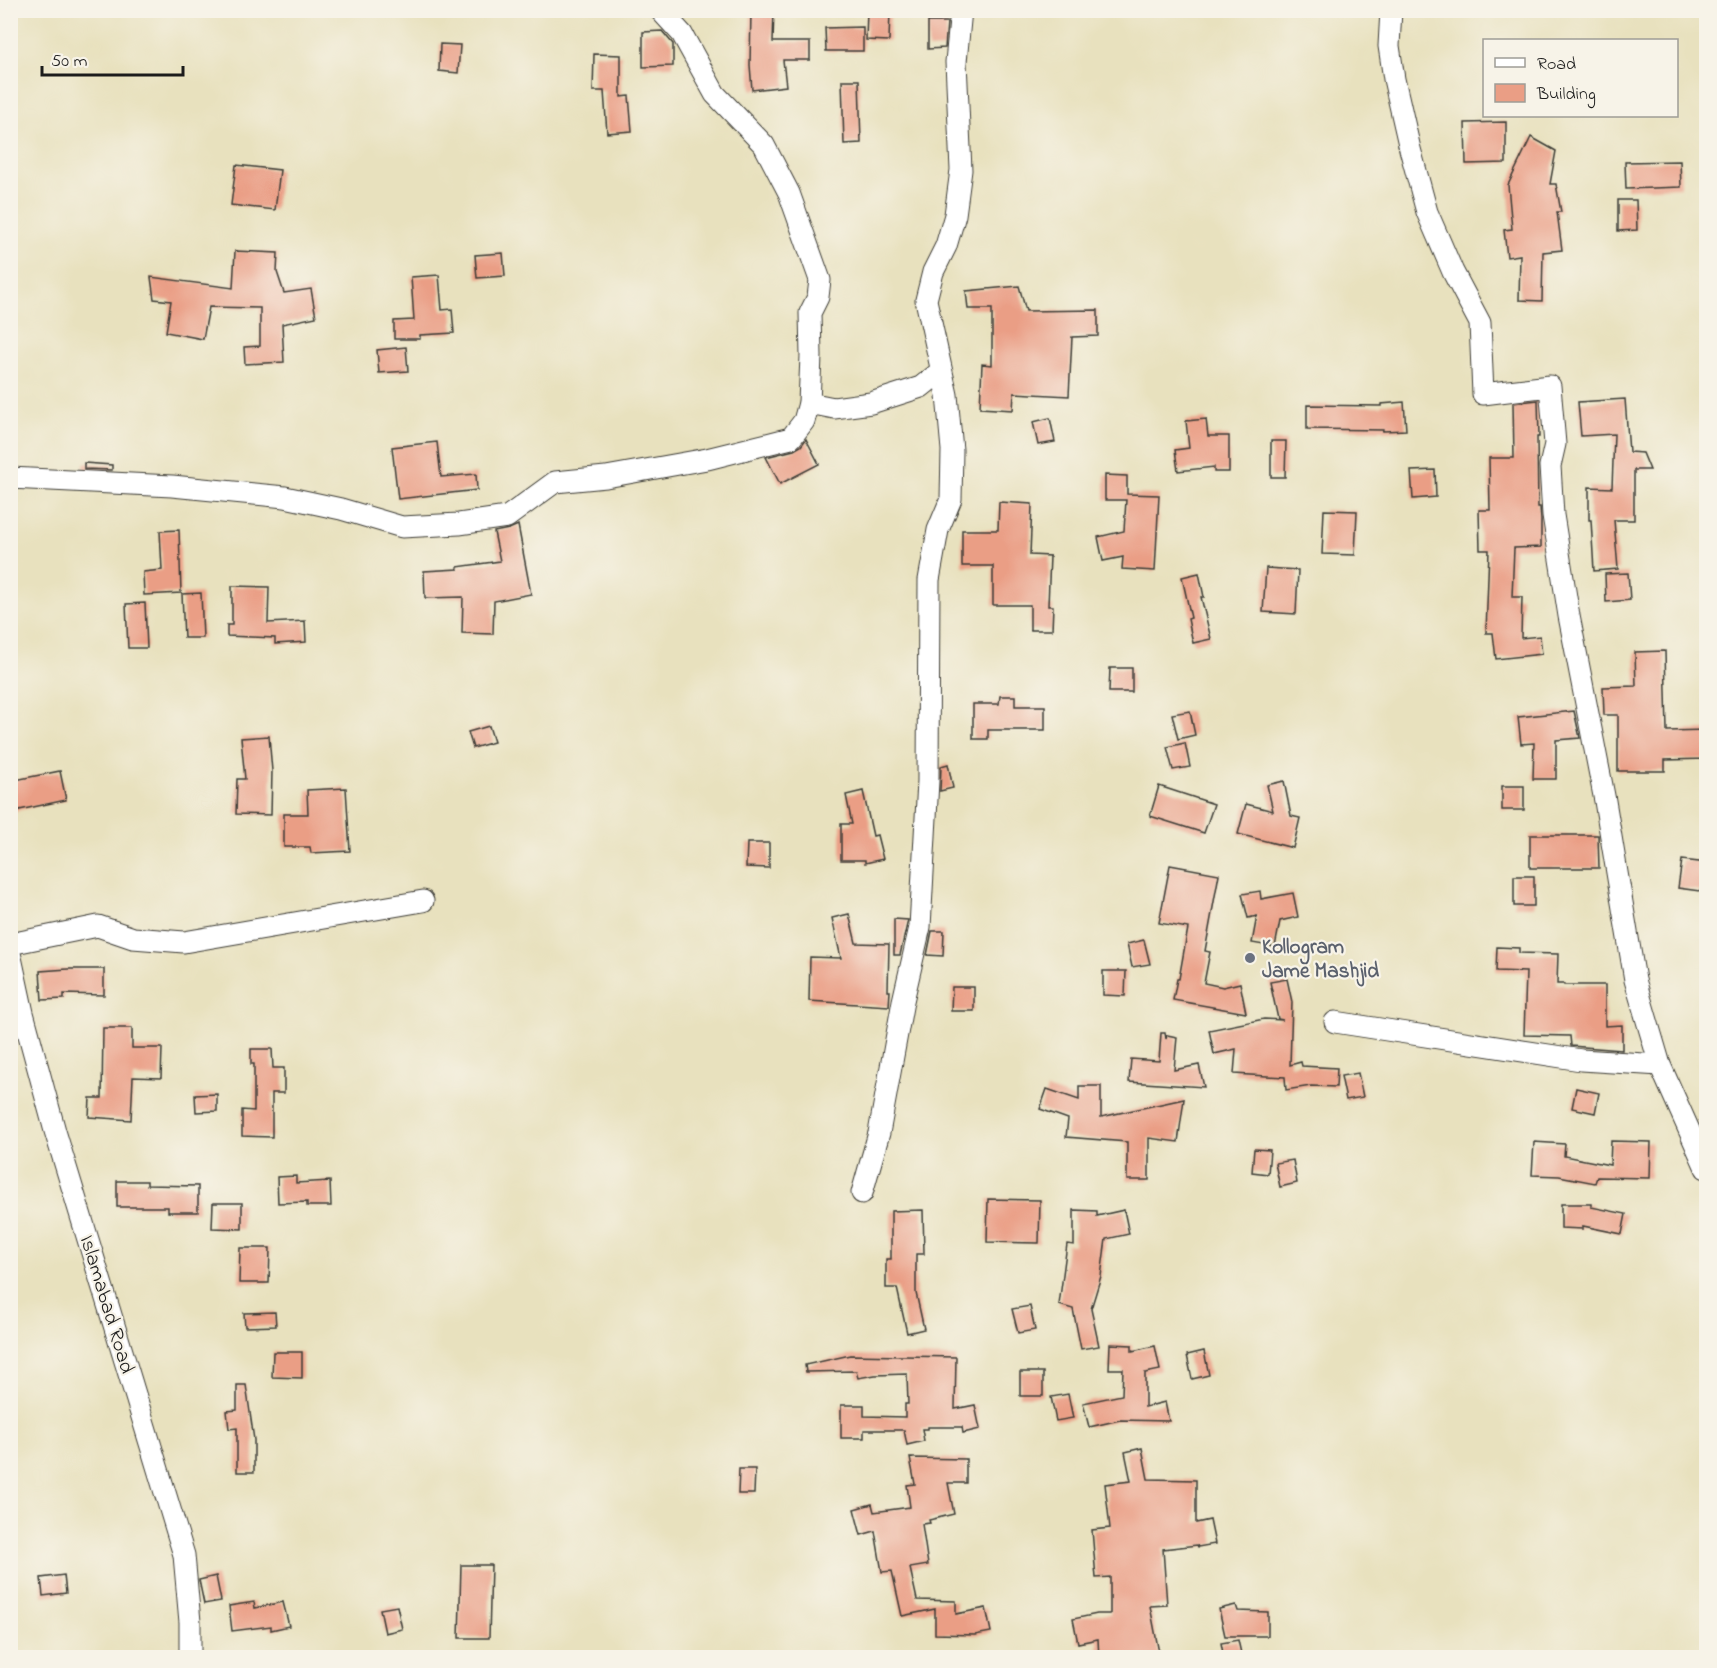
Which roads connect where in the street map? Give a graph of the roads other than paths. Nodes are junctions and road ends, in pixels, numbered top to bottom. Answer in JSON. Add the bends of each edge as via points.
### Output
{"nodes":[{"id":1,"x":660,"y":10,"type":"edge"},
{"id":2,"x":961,"y":10,"type":"edge"},
{"id":3,"x":1391,"y":10,"type":"edge"},
{"id":4,"x":940,"y":371,"type":"junction"},
{"id":5,"x":809,"y":403,"type":"junction"},
{"id":6,"x":10,"y":478,"type":"edge"},
{"id":7,"x":423,"y":901,"type":"dead end"},
{"id":8,"x":10,"y":944,"type":"edge"},
{"id":9,"x":10,"y":953,"type":"edge"},
{"id":10,"x":1335,"y":1022,"type":"dead end"},
{"id":11,"x":1660,"y":1065,"type":"junction"},
{"id":12,"x":1707,"y":1168,"type":"edge"},
{"id":13,"x":862,"y":1193,"type":"dead end"},
{"id":14,"x":190,"y":1658,"type":"edge"}],
"edges":[{"from":1,"to":5,"type":"street","via":[[682,34],[716,94],[764,145],[789,193],[820,280],[818,297],[810,313]]},
{"from":2,"to":4,"type":"street","via":[[956,62],[961,170],[955,214],[926,300]]},
{"from":3,"to":11,"type":"street","via":[[1389,46],[1410,149],[1426,213],[1480,323],[1484,394],[1550,386],[1555,444],[1550,465],[1553,515],[1569,616],[1635,980]]},
{"from":4,"to":5,"type":"street","via":[[921,387],[872,404],[834,408]]},
{"from":4,"to":13,"type":"street","via":[[947,395],[952,450],[951,499],[938,530],[929,580],[928,781],[920,927],[879,1133]]},
{"from":5,"to":6,"type":"street","via":[[804,421],[791,438],[707,459],[555,483],[507,517],[459,524],[402,527],[285,497],[172,486]]},
{"from":7,"to":8,"type":"street","via":[[184,942],[133,938],[98,926]]},
{"from":9,"to":14,"type":"street","name":"Islamabad Road","via":[[55,1131],[184,1555]]},
{"from":10,"to":11,"type":"street","via":[[1581,1060]]},
{"from":11,"to":12,"type":"street"}]}
